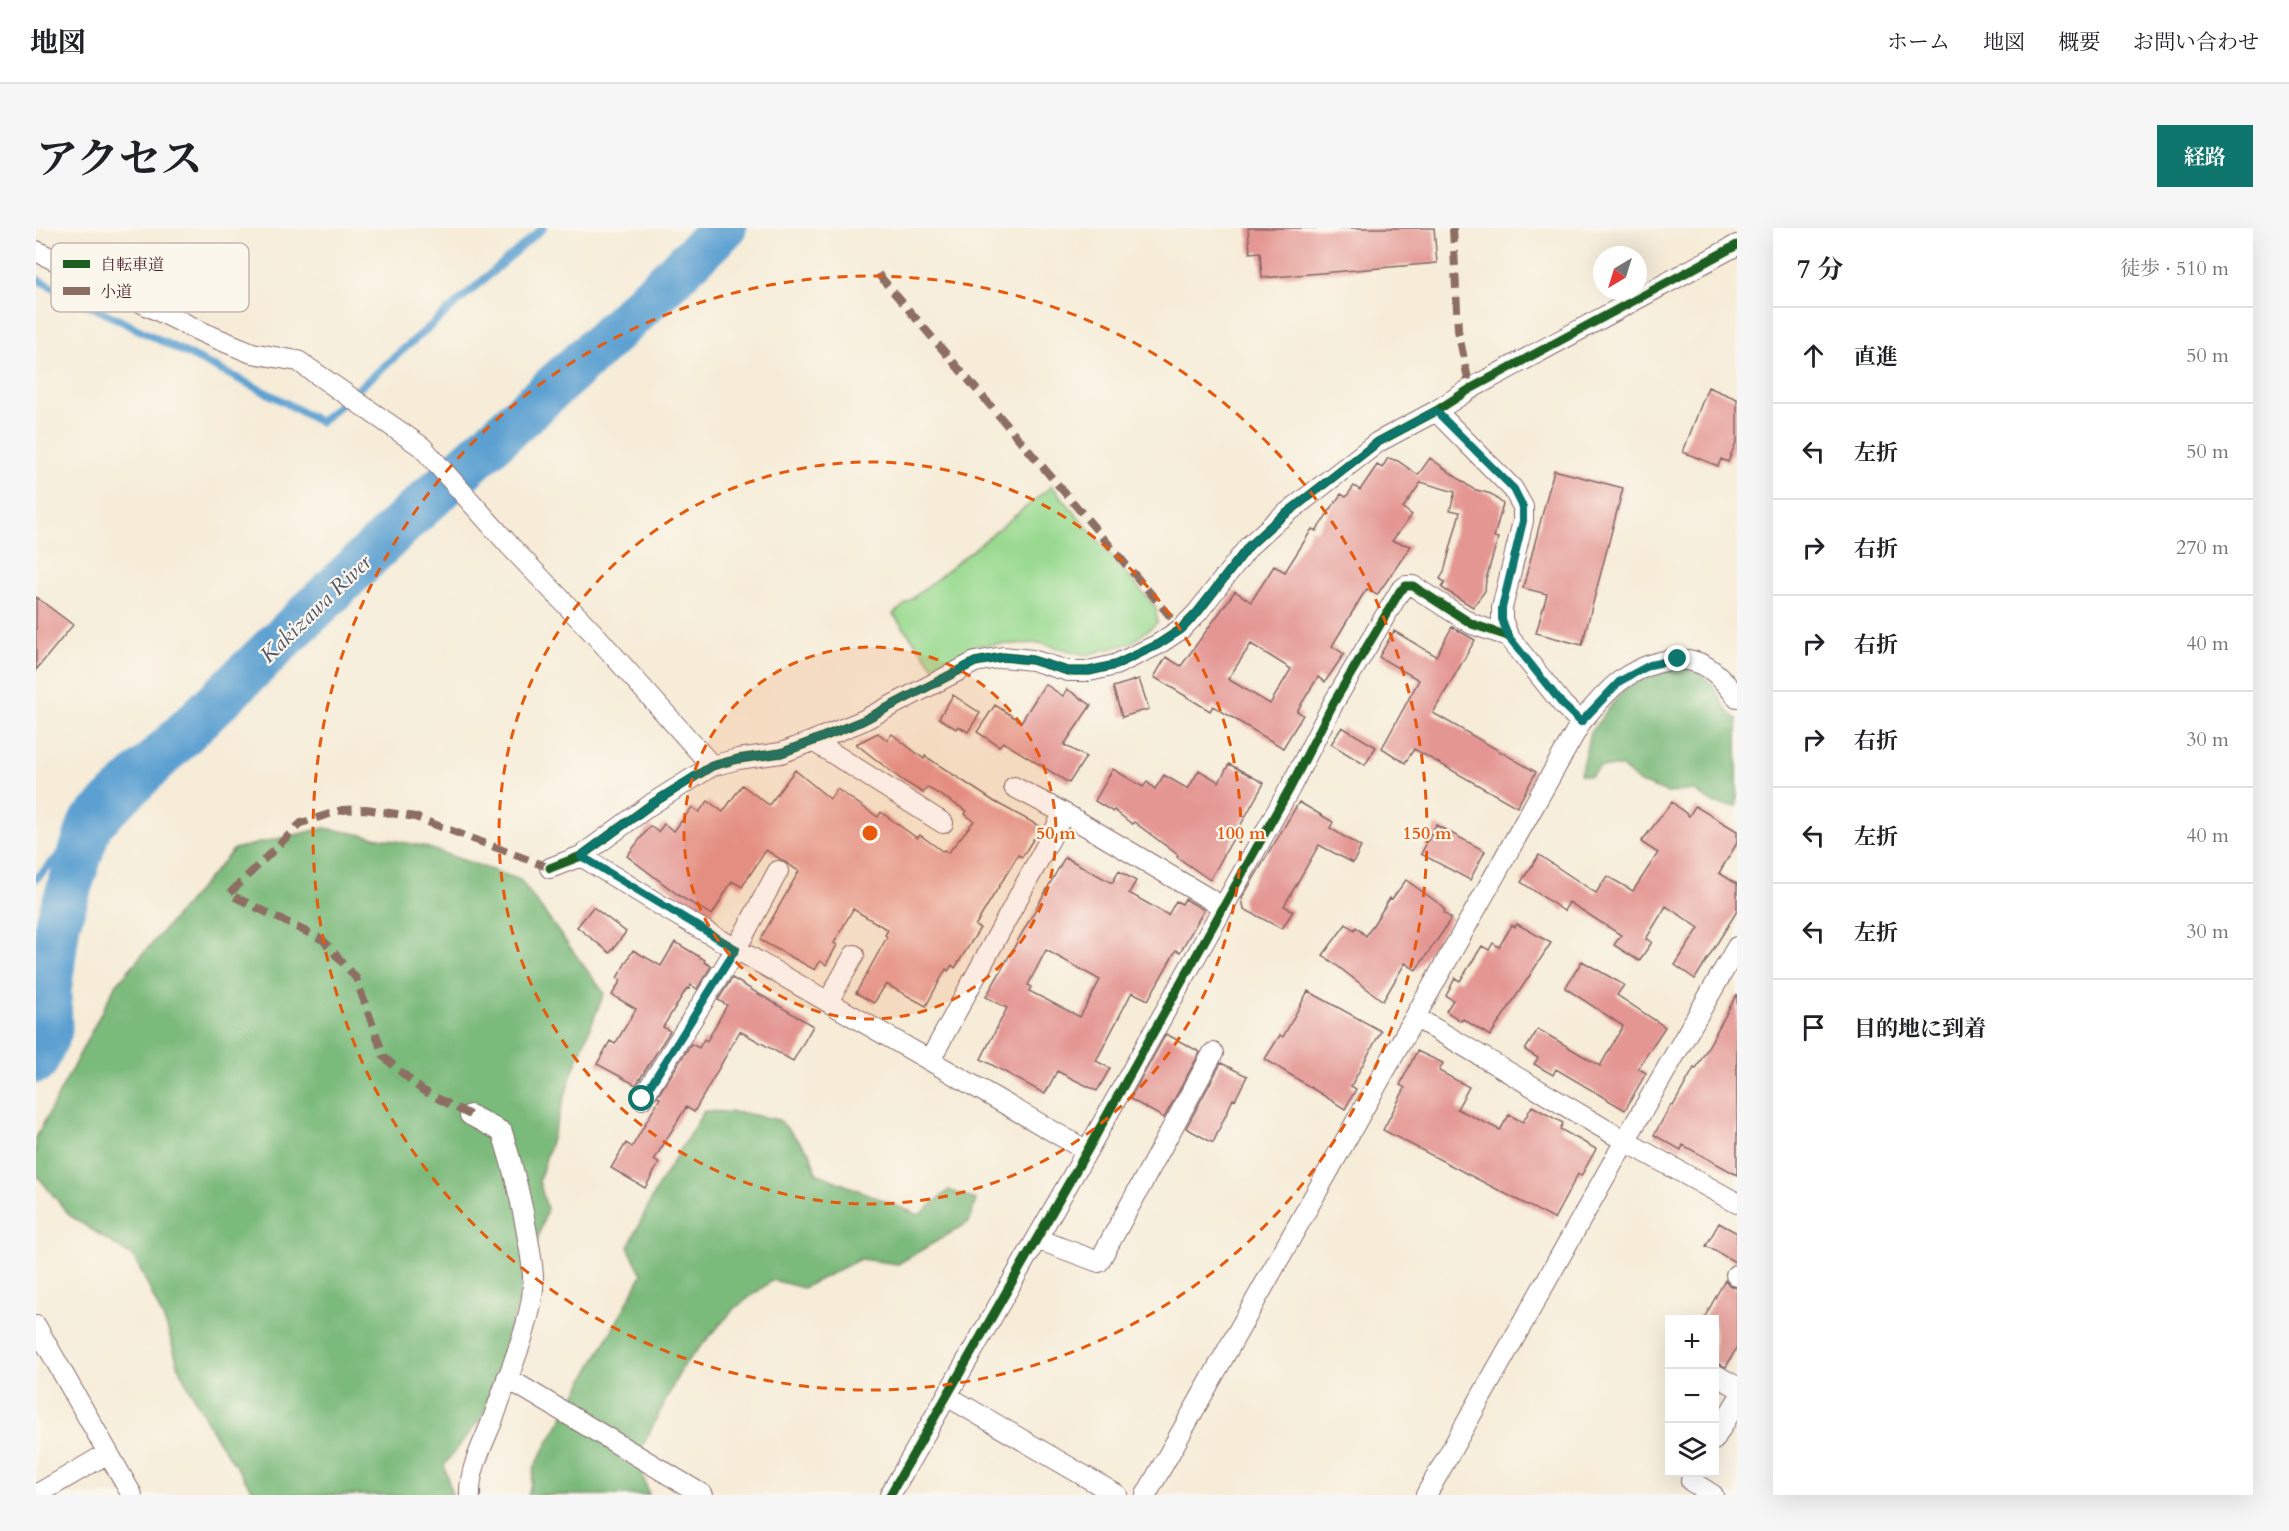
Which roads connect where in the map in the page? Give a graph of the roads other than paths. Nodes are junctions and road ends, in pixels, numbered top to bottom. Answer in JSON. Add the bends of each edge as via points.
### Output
{"nodes":[{"id":1,"x":1737,"y":245,"type":"edge"},
{"id":2,"x":36,"y":251,"type":"edge"},
{"id":3,"x":51,"y":258,"type":"edge"},
{"id":4,"x":161,"y":312,"type":"edge"},
{"id":5,"x":1436,"y":411,"type":"junction"},
{"id":6,"x":1508,"y":636,"type":"junction"},
{"id":7,"x":1737,"y":697,"type":"edge"},
{"id":8,"x":1581,"y":722,"type":"junction"},
{"id":9,"x":813,"y":741,"type":"junction"},
{"id":10,"x":712,"y":766,"type":"junction"},
{"id":11,"x":1014,"y":787,"type":"dead end"},
{"id":12,"x":1064,"y":813,"type":"junction"},
{"id":13,"x":943,"y":823,"type":"dead end"},
{"id":14,"x":581,"y":856,"type":"junction"},
{"id":15,"x":550,"y":868,"type":"dead end"},
{"id":16,"x":778,"y":871,"type":"dead end"},
{"id":17,"x":1223,"y":907,"type":"junction"},
{"id":18,"x":1737,"y":947,"type":"edge"},
{"id":19,"x":736,"y":949,"type":"junction"},
{"id":20,"x":854,"y":955,"type":"dead end"},
{"id":21,"x":828,"y":1002,"type":"junction"},
{"id":22,"x":1415,"y":1017,"type":"junction"},
{"id":23,"x":1213,"y":1053,"type":"dead end"},
{"id":24,"x":930,"y":1060,"type":"junction"},
{"id":25,"x":642,"y":1099,"type":"dead end"},
{"id":26,"x":470,"y":1115,"type":"dead end"},
{"id":27,"x":1625,"y":1141,"type":"junction"},
{"id":28,"x":1087,"y":1151,"type":"junction"},
{"id":29,"x":1737,"y":1203,"type":"edge"},
{"id":30,"x":1037,"y":1239,"type":"junction"},
{"id":31,"x":36,"y":1326,"type":"edge"},
{"id":32,"x":44,"y":1358,"type":"edge"},
{"id":33,"x":507,"y":1378,"type":"junction"},
{"id":34,"x":1719,"y":1379,"type":"edge"},
{"id":35,"x":947,"y":1396,"type":"junction"},
{"id":36,"x":1737,"y":1398,"type":"edge"},
{"id":37,"x":1719,"y":1431,"type":"edge"},
{"id":38,"x":108,"y":1453,"type":"junction"},
{"id":39,"x":1690,"y":1483,"type":"edge"},
{"id":40,"x":36,"y":1495,"type":"edge"},
{"id":41,"x":132,"y":1495,"type":"edge"},
{"id":42,"x":470,"y":1495,"type":"edge"},
{"id":43,"x":703,"y":1495,"type":"edge"},
{"id":44,"x":890,"y":1495,"type":"edge"},
{"id":45,"x":1117,"y":1495,"type":"edge"},
{"id":46,"x":1146,"y":1495,"type":"edge"},
{"id":47,"x":1426,"y":1495,"type":"edge"},
{"id":48,"x":1713,"y":1495,"type":"edge"}],
"edges":[{"from":1,"to":5,"type":"street"},
{"from":2,"to":3,"type":"street"},
{"from":4,"to":10,"type":"street","via":[[252,353],[298,361],[422,447]]},
{"from":5,"to":6,"type":"street","via":[[1514,489],[1523,507],[1502,608]]},
{"from":5,"to":9,"type":"street","via":[[1378,442],[1273,524],[1249,546],[1181,630],[1157,645],[1115,665],[1089,671],[1068,671],[1032,660],[1003,657],[975,662],[862,721]]},
{"from":6,"to":8,"type":"street"},
{"from":6,"to":17,"type":"street","via":[[1472,624],[1413,586],[1400,591],[1334,702]]},
{"from":7,"to":8,"type":"street","via":[[1709,669],[1678,659],[1650,665],[1620,681]]},
{"from":8,"to":22,"type":"street"},
{"from":9,"to":10,"type":"street","via":[[781,753]]},
{"from":9,"to":13,"type":"street"},
{"from":10,"to":14,"type":"street"},
{"from":11,"to":12,"type":"street"},
{"from":12,"to":17,"type":"street"},
{"from":12,"to":24,"type":"street"},
{"from":14,"to":15,"type":"street"},
{"from":14,"to":19,"type":"street"},
{"from":16,"to":19,"type":"street"},
{"from":17,"to":28,"type":"street"},
{"from":18,"to":27,"type":"street"},
{"from":19,"to":21,"type":"street"},
{"from":19,"to":25,"type":"street"},
{"from":20,"to":21,"type":"street"},
{"from":21,"to":24,"type":"street"},
{"from":22,"to":27,"type":"street"},
{"from":22,"to":46,"type":"street"},
{"from":23,"to":30,"type":"street","via":[[1099,1262]]},
{"from":24,"to":28,"type":"street"},
{"from":26,"to":33,"type":"street","via":[[502,1132],[519,1188],[532,1259],[533,1286],[527,1320]]},
{"from":27,"to":29,"type":"street"},
{"from":27,"to":47,"type":"street"},
{"from":28,"to":30,"type":"street"},
{"from":30,"to":35,"type":"street"},
{"from":31,"to":32,"type":"street"},
{"from":32,"to":38,"type":"street"},
{"from":33,"to":42,"type":"street","via":[[475,1464]]},
{"from":33,"to":43,"type":"street"},
{"from":34,"to":36,"type":"street"},
{"from":35,"to":44,"type":"street"},
{"from":35,"to":45,"type":"street"},
{"from":36,"to":37,"type":"street"},
{"from":38,"to":40,"type":"street"},
{"from":38,"to":41,"type":"street"},
{"from":39,"to":48,"type":"street"}]}
